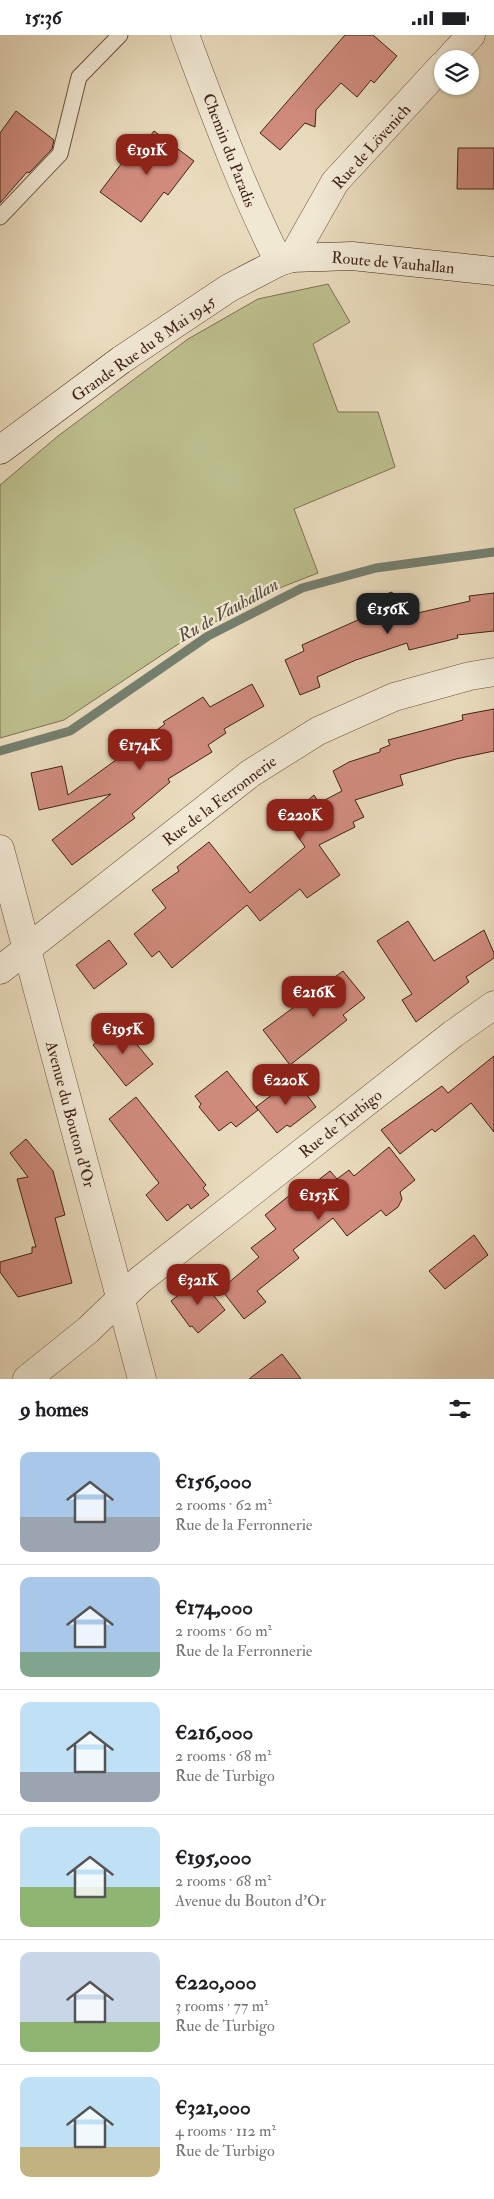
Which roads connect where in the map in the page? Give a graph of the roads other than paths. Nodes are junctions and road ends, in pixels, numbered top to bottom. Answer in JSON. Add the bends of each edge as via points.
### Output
{"nodes":[{"id":1,"x":120,"y":35,"type":"edge"},
{"id":2,"x":185,"y":35,"type":"edge"},
{"id":3,"x":471,"y":35,"type":"edge"},
{"id":4,"x":457,"y":50,"type":"edge"},
{"id":5,"x":434,"y":75,"type":"edge"},
{"id":6,"x":0,"y":217,"type":"edge"},
{"id":7,"x":286,"y":260,"type":"junction"},
{"id":8,"x":494,"y":271,"type":"edge"},
{"id":9,"x":0,"y":450,"type":"edge"},
{"id":10,"x":494,"y":672,"type":"edge"},
{"id":11,"x":0,"y":849,"type":"edge"},
{"id":12,"x":26,"y":949,"type":"junction"},
{"id":13,"x":0,"y":970,"type":"edge"},
{"id":14,"x":494,"y":1005,"type":"edge"},
{"id":15,"x":121,"y":1299,"type":"junction"},
{"id":16,"x":27,"y":1379,"type":"edge"},
{"id":17,"x":142,"y":1379,"type":"edge"}],
"edges":[{"from":1,"to":6,"type":"lane","via":[[79,77],[60,154]]},
{"from":2,"to":7,"type":"street","name":"Chemin du Paradis","via":[[257,219]]},
{"from":3,"to":4,"type":"street"},
{"from":5,"to":7,"type":"street","name":"Rue de Lövenich","via":[[335,182]]},
{"from":7,"to":8,"type":"street","name":"Route de Vauhallan","via":[[352,256]]},
{"from":7,"to":9,"type":"street","name":"Grande Rue du 8 Mai 1945","via":[[229,288],[121,360]]},
{"from":10,"to":12,"type":"street","name":"Rue de la Ferronnerie","via":[[394,697],[318,731],[251,773]]},
{"from":11,"to":12,"type":"street","name":"Avenue du Bouton d'Or"},
{"from":12,"to":13,"type":"street","name":"Rue de la Ferronnerie"},
{"from":12,"to":15,"type":"street","name":"Avenue du Bouton d'Or"},
{"from":14,"to":15,"type":"street","name":"Rue de Turbigo","via":[[148,1274]]},
{"from":15,"to":16,"type":"street","name":"Rue de Turbigo"},
{"from":15,"to":17,"type":"street","name":"Avenue du Bouton d'Or"}]}
